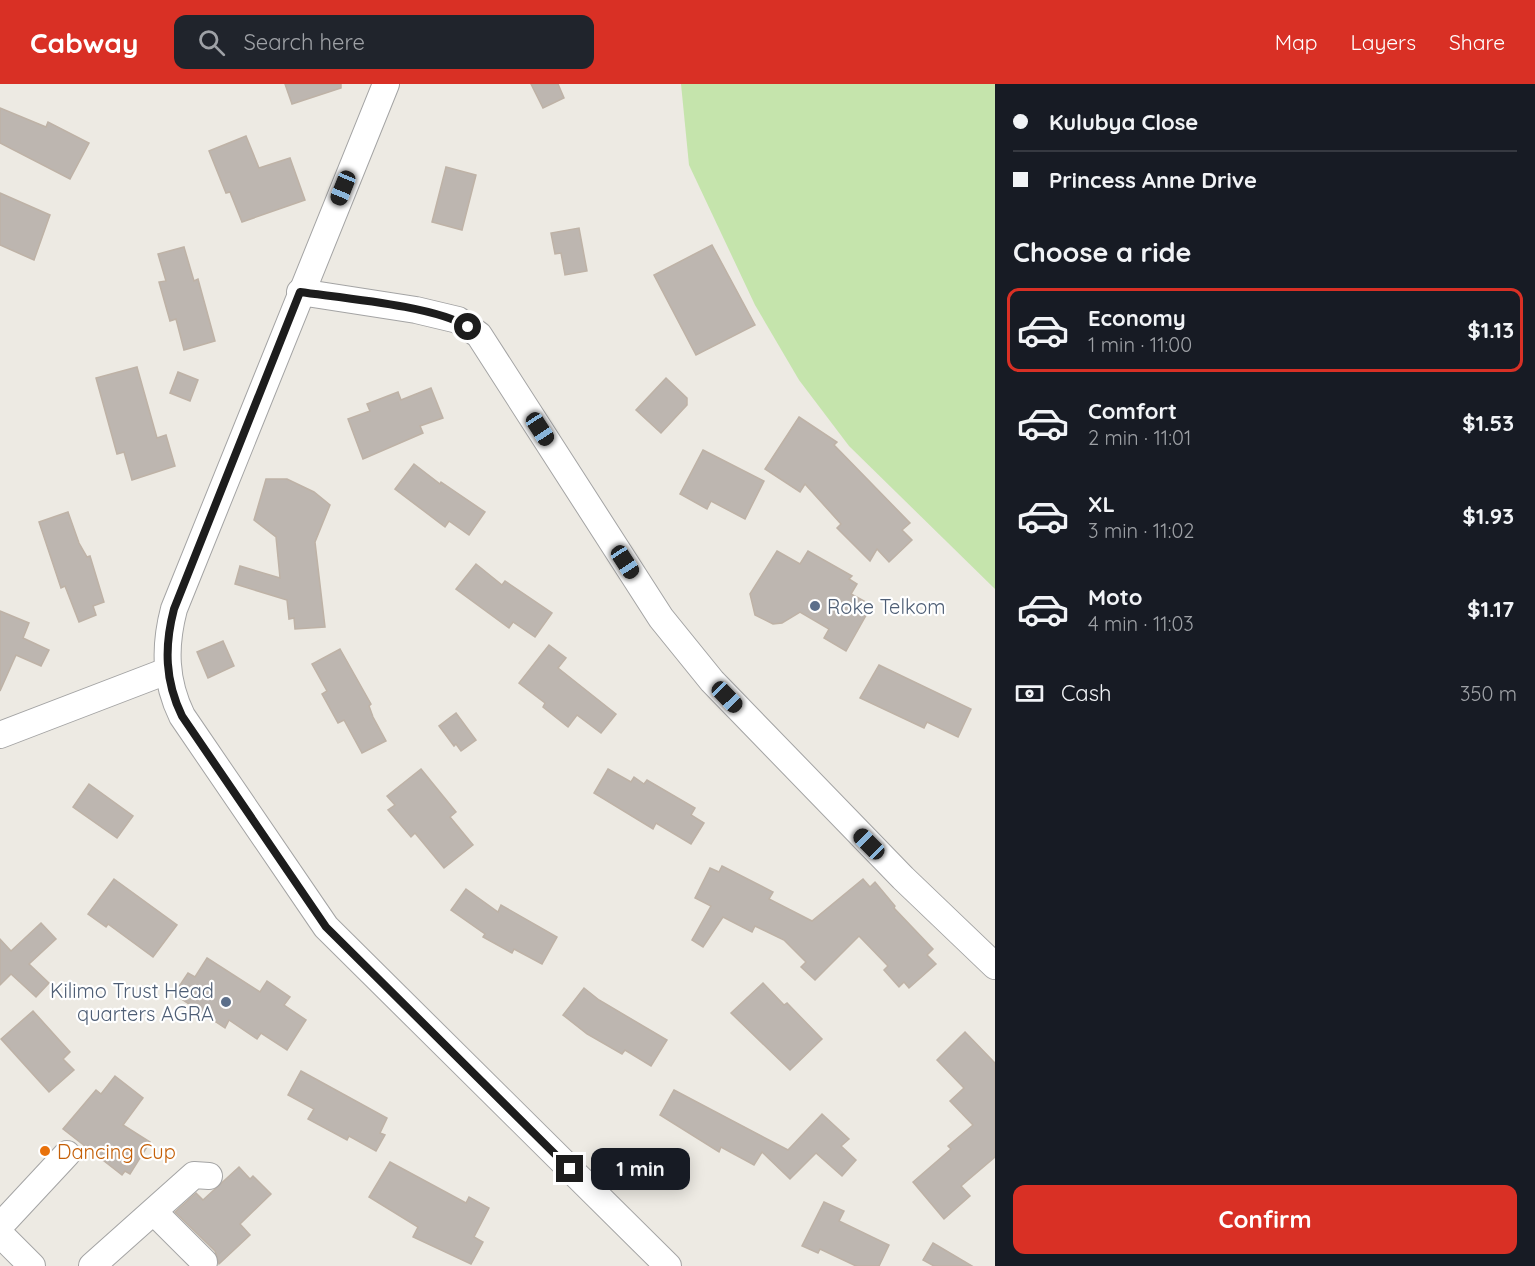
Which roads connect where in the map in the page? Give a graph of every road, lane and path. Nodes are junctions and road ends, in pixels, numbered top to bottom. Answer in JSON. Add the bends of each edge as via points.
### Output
{"nodes":[{"id":1,"x":386,"y":84,"type":"edge"},
{"id":2,"x":300,"y":292,"type":"junction"},
{"id":3,"x":167,"y":671,"type":"junction"},
{"id":4,"x":0,"y":735,"type":"edge"},
{"id":5,"x":995,"y":966,"type":"edge"},
{"id":6,"x":67,"y":1154,"type":"dead end"},
{"id":7,"x":209,"y":1176,"type":"dead end"},
{"id":8,"x":154,"y":1212,"type":"junction"},
{"id":9,"x":0,"y":1226,"type":"edge"},
{"id":10,"x":0,"y":1234,"type":"edge"},
{"id":11,"x":204,"y":1262,"type":"dead end"},
{"id":12,"x":32,"y":1266,"type":"edge"},
{"id":13,"x":92,"y":1266,"type":"edge"},
{"id":14,"x":668,"y":1266,"type":"edge"}],
"edges":[{"from":1,"to":2,"type":"street"},
{"from":2,"to":3,"type":"street","via":[[174,609],[168,631]]},
{"from":2,"to":5,"type":"street","via":[[417,310],[458,320],[479,335],[661,618],[712,681],[903,878]]},
{"from":3,"to":4,"type":"street"},
{"from":3,"to":14,"type":"street","via":[[182,716],[326,927]]},
{"from":6,"to":9,"type":"street"},
{"from":7,"to":8,"type":"street","via":[[194,1175]]},
{"from":8,"to":11,"type":"street"},
{"from":8,"to":13,"type":"street"},
{"from":10,"to":12,"type":"street"}]}
